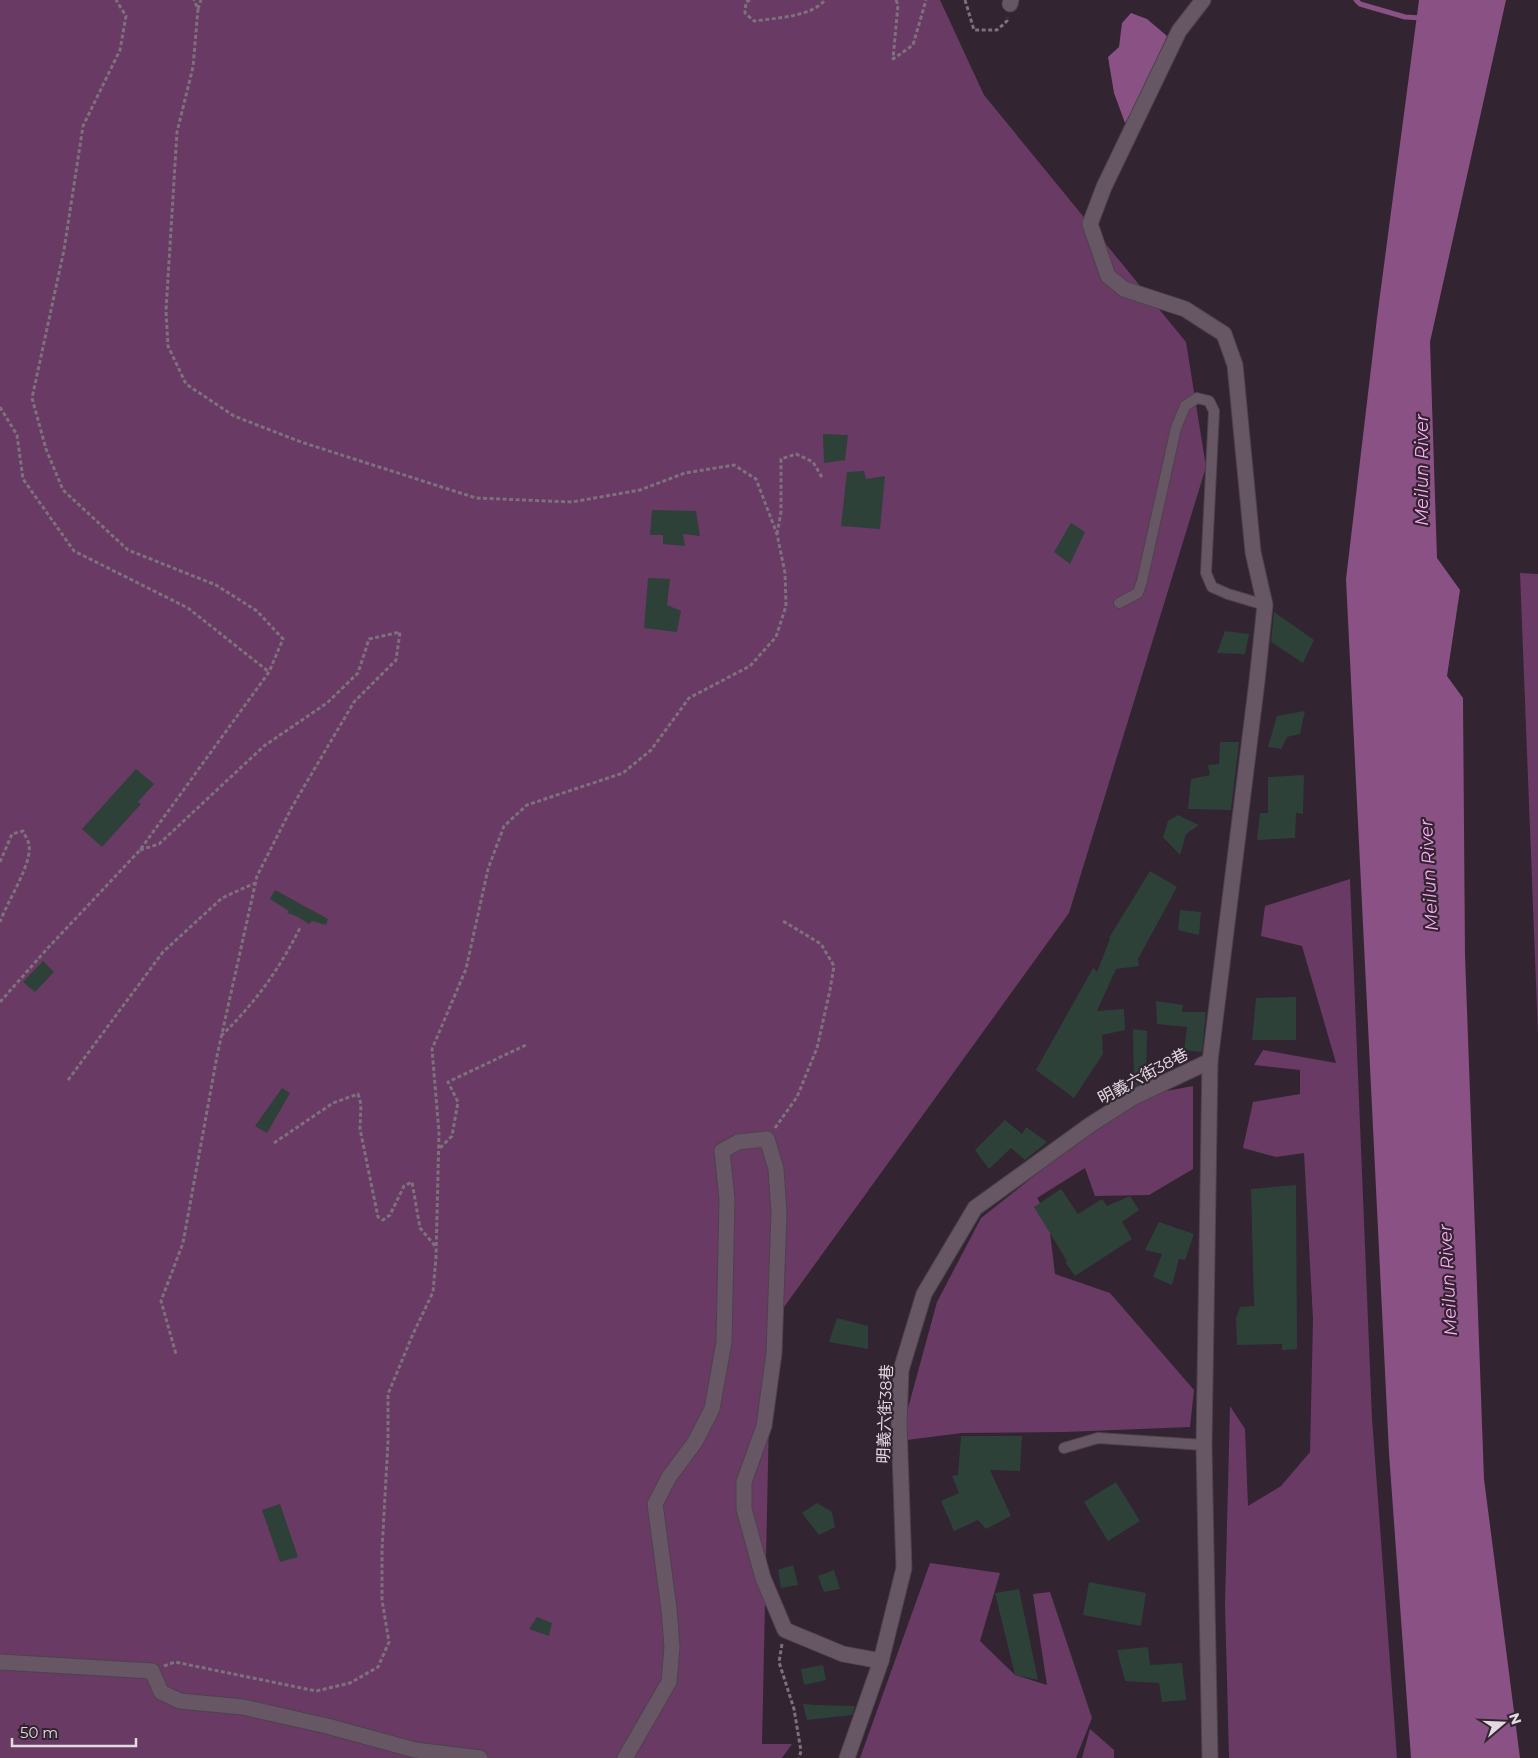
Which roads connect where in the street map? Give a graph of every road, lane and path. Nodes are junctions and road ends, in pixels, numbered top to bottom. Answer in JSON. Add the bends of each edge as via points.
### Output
{"nodes":[{"id":1,"x":116,"y":0,"type":"edge"},
{"id":2,"x":194,"y":0,"type":"edge"},
{"id":3,"x":201,"y":0,"type":"edge"},
{"id":4,"x":750,"y":0,"type":"edge"},
{"id":5,"x":825,"y":0,"type":"edge"},
{"id":6,"x":896,"y":0,"type":"edge"},
{"id":7,"x":926,"y":0,"type":"edge"},
{"id":8,"x":965,"y":0,"type":"edge"},
{"id":9,"x":1203,"y":0,"type":"edge"},
{"id":10,"x":1011,"y":2,"type":"edge"},
{"id":11,"x":198,"y":9,"type":"junction"},
{"id":12,"x":0,"y":407,"type":"edge"},
{"id":13,"x":823,"y":479,"type":"dead end"},
{"id":14,"x":777,"y":534,"type":"junction"},
{"id":15,"x":1119,"y":603,"type":"dead end"},
{"id":16,"x":1265,"y":604,"type":"junction"},
{"id":17,"x":269,"y":672,"type":"junction"},
{"id":18,"x":140,"y":850,"type":"junction"},
{"id":19,"x":0,"y":862,"type":"edge"},
{"id":20,"x":256,"y":882,"type":"junction"},
{"id":21,"x":783,"y":920,"type":"dead end"},
{"id":22,"x":0,"y":922,"type":"edge"},
{"id":23,"x":300,"y":928,"type":"dead end"},
{"id":24,"x":0,"y":1002,"type":"edge"},
{"id":25,"x":221,"y":1036,"type":"junction"},
{"id":26,"x":528,"y":1044,"type":"dead end"},
{"id":27,"x":1210,"y":1061,"type":"junction"},
{"id":28,"x":68,"y":1080,"type":"dead end"},
{"id":29,"x":767,"y":1139,"type":"junction"},
{"id":30,"x":274,"y":1143,"type":"dead end"},
{"id":31,"x":439,"y":1149,"type":"junction"},
{"id":32,"x":436,"y":1247,"type":"junction"},
{"id":33,"x":176,"y":1354,"type":"dead end"},
{"id":34,"x":1204,"y":1445,"type":"junction"},
{"id":35,"x":1064,"y":1448,"type":"dead end"},
{"id":36,"x":785,"y":1630,"type":"junction"},
{"id":37,"x":882,"y":1661,"type":"junction"},
{"id":38,"x":0,"y":1662,"type":"edge"},
{"id":39,"x":152,"y":1671,"type":"junction"},
{"id":40,"x":480,"y":1758,"type":"edge"},
{"id":41,"x":625,"y":1758,"type":"edge"},
{"id":42,"x":799,"y":1758,"type":"edge"},
{"id":43,"x":847,"y":1758,"type":"edge"},
{"id":44,"x":1210,"y":1758,"type":"edge"}],
"edges":[{"from":1,"to":17,"type":"path","via":[[126,16],[120,50],[83,126],[64,250],[32,398],[46,449],[63,490],[128,550],[216,585],[257,611],[283,639]]},
{"from":2,"to":11,"type":"path"},
{"from":3,"to":11,"type":"path"},
{"from":4,"to":5,"type":"path","via":[[746,2],[746,12],[754,21],[796,15],[821,5]]},
{"from":6,"to":7,"type":"path","via":[[893,59],[913,44]]},
{"from":8,"to":10,"type":"path","via":[[974,30],[997,30],[1007,21]]},
{"from":9,"to":16,"type":"street","via":[[1179,31],[1104,187],[1090,224],[1108,276],[1124,289],[1185,309],[1224,334],[1235,365],[1253,552]]},
{"from":11,"to":14,"type":"path","via":[[194,67],[177,132],[166,311],[168,346],[186,384],[234,416],[301,442],[476,498],[572,502],[640,490],[685,474],[734,465],[756,479]]},
{"from":12,"to":17,"type":"path","via":[[18,435],[23,479],[74,551],[188,608]]},
{"from":13,"to":14,"type":"path","via":[[813,462],[796,454],[781,458],[781,512]]},
{"from":14,"to":31,"type":"path","via":[[785,573],[786,606],[776,637],[750,666],[689,698],[651,750],[623,773],[527,805],[504,826],[488,869],[466,969],[432,1049]]},
{"from":15,"to":16,"type":"lane","via":[[1138,593],[1176,428],[1185,406],[1197,398],[1209,401],[1214,411],[1206,573],[1212,587]]},
{"from":16,"to":27,"type":"street"},
{"from":17,"to":18,"type":"path"},
{"from":18,"to":20,"type":"path","via":[[160,844],[264,746],[327,703],[358,672],[369,639],[400,632],[396,660],[354,702],[292,807]]},
{"from":18,"to":24,"type":"path"},
{"from":19,"to":22,"type":"path","via":[[12,834],[24,831],[29,846],[28,863]]},
{"from":20,"to":25,"type":"path"},
{"from":20,"to":28,"type":"path","via":[[222,898],[163,952]]},
{"from":21,"to":29,"type":"path","via":[[821,944],[834,966],[816,1048],[797,1097]]},
{"from":23,"to":25,"type":"path","via":[[269,982],[246,1013]]},
{"from":25,"to":33,"type":"path","via":[[183,1243],[160,1301]]},
{"from":26,"to":31,"type":"path","via":[[448,1082],[458,1102],[452,1136]]},
{"from":27,"to":34,"type":"street"},
{"from":27,"to":37,"type":"street","name":"明義六街38巷","via":[[1134,1097],[1090,1124],[975,1208],[924,1294],[901,1370],[899,1425],[904,1568]]},
{"from":29,"to":36,"type":"street","via":[[776,1169],[779,1213],[774,1354],[764,1426],[744,1482],[744,1509],[763,1578]]},
{"from":29,"to":41,"type":"street","via":[[738,1142],[722,1151],[727,1199],[724,1342],[712,1409],[655,1504],[672,1647],[669,1682]]},
{"from":30,"to":32,"type":"path","via":[[333,1103],[358,1094],[360,1129],[378,1217],[383,1220],[390,1215],[404,1186],[412,1182],[420,1228]]},
{"from":31,"to":32,"type":"path"},
{"from":32,"to":39,"type":"path","via":[[433,1292],[388,1394],[382,1600],[389,1642],[378,1667],[350,1684],[316,1690],[175,1662]]},
{"from":34,"to":35,"type":"lane","via":[[1098,1438]]},
{"from":34,"to":44,"type":"street"},
{"from":36,"to":37,"type":"street","via":[[843,1654]]},
{"from":36,"to":42,"type":"path","via":[[779,1662],[794,1709],[801,1750]]},
{"from":37,"to":43,"type":"street","name":"明義六街38巷"},
{"from":38,"to":39,"type":"street"},
{"from":39,"to":40,"type":"street","via":[[161,1692],[180,1701],[243,1707],[415,1750]]}]}
